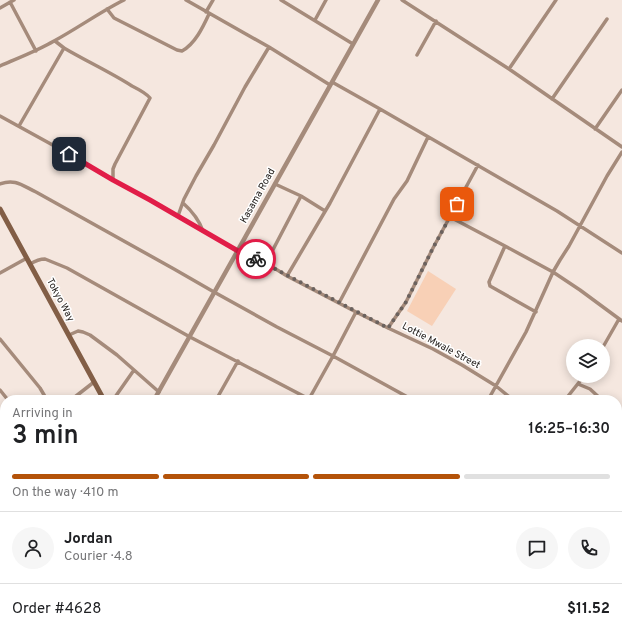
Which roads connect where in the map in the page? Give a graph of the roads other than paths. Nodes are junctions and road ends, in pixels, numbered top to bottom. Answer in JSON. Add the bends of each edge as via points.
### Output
{"nodes":[{"id":1,"x":113,"y":0,"type":"edge"},
{"id":2,"x":124,"y":0,"type":"edge"},
{"id":3,"x":186,"y":0,"type":"edge"},
{"id":4,"x":213,"y":0,"type":"edge"},
{"id":5,"x":281,"y":0,"type":"edge"},
{"id":6,"x":326,"y":0,"type":"edge"},
{"id":7,"x":378,"y":0,"type":"edge"},
{"id":8,"x":402,"y":0,"type":"edge"},
{"id":9,"x":556,"y":0,"type":"edge"},
{"id":10,"x":12,"y":1,"type":"edge"},
{"id":11,"x":115,"y":4,"type":"junction"},
{"id":12,"x":0,"y":8,"type":"edge"},
{"id":13,"x":107,"y":9,"type":"junction"},
{"id":14,"x":208,"y":13,"type":"junction"},
{"id":15,"x":607,"y":19,"type":"dead end"},
{"id":16,"x":315,"y":20,"type":"junction"},
{"id":17,"x":436,"y":21,"type":"junction"},
{"id":18,"x":55,"y":41,"type":"junction"},
{"id":19,"x":353,"y":44,"type":"junction"},
{"id":20,"x":269,"y":47,"type":"junction"},
{"id":21,"x":64,"y":48,"type":"junction"},
{"id":22,"x":36,"y":51,"type":"junction"},
{"id":23,"x":417,"y":55,"type":"dead end"},
{"id":24,"x":0,"y":66,"type":"edge"},
{"id":25,"x":509,"y":69,"type":"junction"},
{"id":26,"x":331,"y":84,"type":"junction"},
{"id":27,"x":622,"y":90,"type":"edge"},
{"id":28,"x":552,"y":99,"type":"junction"},
{"id":29,"x":380,"y":109,"type":"junction"},
{"id":30,"x":0,"y":116,"type":"edge"},
{"id":31,"x":19,"y":126,"type":"junction"},
{"id":32,"x":596,"y":129,"type":"junction"},
{"id":33,"x":428,"y":137,"type":"junction"},
{"id":34,"x":622,"y":147,"type":"edge"},
{"id":35,"x":622,"y":152,"type":"edge"},
{"id":36,"x":478,"y":165,"type":"junction"},
{"id":37,"x":113,"y":180,"type":"junction"},
{"id":38,"x":0,"y":184,"type":"edge"},
{"id":39,"x":275,"y":184,"type":"junction"},
{"id":40,"x":301,"y":196,"type":"junction"},
{"id":41,"x":183,"y":203,"type":"junction"},
{"id":42,"x":0,"y":209,"type":"edge"},
{"id":43,"x":325,"y":211,"type":"junction"},
{"id":44,"x":178,"y":216,"type":"junction"},
{"id":45,"x":450,"y":218,"type":"junction"},
{"id":46,"x":580,"y":225,"type":"junction"},
{"id":47,"x":204,"y":231,"type":"junction"},
{"id":48,"x":505,"y":246,"type":"junction"},
{"id":49,"x":238,"y":251,"type":"junction"},
{"id":50,"x":622,"y":252,"type":"edge"},
{"id":51,"x":27,"y":258,"type":"junction"},
{"id":52,"x":266,"y":263,"type":"junction"},
{"id":53,"x":30,"y":264,"type":"junction"},
{"id":54,"x":553,"y":272,"type":"junction"},
{"id":55,"x":0,"y":273,"type":"edge"},
{"id":56,"x":287,"y":276,"type":"junction"},
{"id":57,"x":214,"y":292,"type":"junction"},
{"id":58,"x":339,"y":303,"type":"junction"},
{"id":59,"x":356,"y":312,"type":"junction"},
{"id":60,"x":536,"y":312,"type":"junction"},
{"id":61,"x":621,"y":320,"type":"edge"},
{"id":62,"x":388,"y":328,"type":"junction"},
{"id":63,"x":69,"y":335,"type":"junction"},
{"id":64,"x":190,"y":337,"type":"junction"},
{"id":65,"x":0,"y":339,"type":"edge"},
{"id":66,"x":608,"y":339,"type":"edge"},
{"id":67,"x":333,"y":356,"type":"junction"},
{"id":68,"x":238,"y":361,"type":"junction"},
{"id":69,"x":134,"y":370,"type":"junction"},
{"id":70,"x":94,"y":382,"type":"junction"},
{"id":71,"x":578,"y":384,"type":"joint"},
{"id":72,"x":496,"y":386,"type":"junction"},
{"id":73,"x":159,"y":392,"type":"junction"},
{"id":74,"x":44,"y":395,"type":"edge"},
{"id":75,"x":77,"y":395,"type":"edge"},
{"id":76,"x":101,"y":395,"type":"edge"},
{"id":77,"x":116,"y":395,"type":"edge"},
{"id":78,"x":157,"y":395,"type":"edge"},
{"id":79,"x":219,"y":395,"type":"edge"},
{"id":80,"x":301,"y":395,"type":"edge"},
{"id":81,"x":313,"y":395,"type":"edge"},
{"id":82,"x":404,"y":395,"type":"edge"},
{"id":83,"x":491,"y":395,"type":"edge"},
{"id":84,"x":507,"y":395,"type":"edge"},
{"id":85,"x":569,"y":395,"type":"edge"},
{"id":86,"x":597,"y":395,"type":"edge"}],
"edges":[{"from":1,"to":11,"type":"street"},
{"from":2,"to":11,"type":"street"},
{"from":3,"to":14,"type":"street"},
{"from":4,"to":14,"type":"street"},
{"from":5,"to":16,"type":"street"},
{"from":6,"to":16,"type":"street"},
{"from":7,"to":19,"type":"street","name":"Kasama Road"},
{"from":8,"to":17,"type":"street"},
{"from":9,"to":25,"type":"street"},
{"from":10,"to":12,"type":"street"},
{"from":10,"to":22,"type":"street"},
{"from":11,"to":13,"type":"street"},
{"from":13,"to":14,"type":"street","via":[[114,18],[182,51],[200,32]]},
{"from":13,"to":18,"type":"street"},
{"from":14,"to":20,"type":"street"},
{"from":15,"to":28,"type":"street"},
{"from":16,"to":19,"type":"street"},
{"from":17,"to":23,"type":"street"},
{"from":17,"to":25,"type":"street"},
{"from":18,"to":21,"type":"street"},
{"from":18,"to":22,"type":"street"},
{"from":19,"to":26,"type":"street","name":"Kasama Road"},
{"from":20,"to":26,"type":"street"},
{"from":20,"to":41,"type":"street"},
{"from":21,"to":31,"type":"street"},
{"from":21,"to":37,"type":"street","via":[[124,80],[150,98],[115,164]]},
{"from":22,"to":24,"type":"street"},
{"from":25,"to":28,"type":"street"},
{"from":26,"to":29,"type":"street"},
{"from":26,"to":39,"type":"street","name":"Kasama Road"},
{"from":27,"to":32,"type":"street"},
{"from":28,"to":32,"type":"street"},
{"from":29,"to":33,"type":"street"},
{"from":29,"to":43,"type":"street"},
{"from":30,"to":31,"type":"street","name":"Lottie Mwale Street"},
{"from":31,"to":37,"type":"street","name":"Lottie Mwale Street"},
{"from":32,"to":34,"type":"street"},
{"from":33,"to":36,"type":"street"},
{"from":33,"to":58,"type":"street","via":[[407,181],[394,199]]},
{"from":35,"to":46,"type":"street"},
{"from":36,"to":45,"type":"street"},
{"from":36,"to":46,"type":"street"},
{"from":37,"to":44,"type":"street","name":"Lottie Mwale Street"},
{"from":38,"to":57,"type":"street","via":[[15,182],[36,192]]},
{"from":39,"to":40,"type":"street"},
{"from":39,"to":49,"type":"street","name":"Kasama Road"},
{"from":40,"to":43,"type":"street"},
{"from":40,"to":52,"type":"street"},
{"from":41,"to":44,"type":"street"},
{"from":41,"to":47,"type":"street","via":[[200,222]]},
{"from":42,"to":51,"type":"main road","name":"Tokyo Way"},
{"from":43,"to":56,"type":"street"},
{"from":44,"to":47,"type":"street","name":"Lottie Mwale Street"},
{"from":45,"to":48,"type":"street"},
{"from":45,"to":62,"type":"street","via":[[406,302]]},
{"from":46,"to":50,"type":"street"},
{"from":46,"to":54,"type":"street"},
{"from":47,"to":49,"type":"street","name":"Lottie Mwale Street"},
{"from":48,"to":54,"type":"street"},
{"from":48,"to":60,"type":"street","via":[[489,282],[490,286]]},
{"from":49,"to":52,"type":"street","name":"Lottie Mwale Street"},
{"from":49,"to":57,"type":"street","name":"Kasama Road"},
{"from":51,"to":53,"type":"main road","name":"Tokyo Way"},
{"from":51,"to":55,"type":"street"},
{"from":52,"to":56,"type":"street","name":"Lottie Mwale Street"},
{"from":53,"to":63,"type":"main road","name":"Tokyo Way"},
{"from":53,"to":64,"type":"street","via":[[45,259],[67,268]]},
{"from":54,"to":60,"type":"street"},
{"from":54,"to":61,"type":"street"},
{"from":56,"to":58,"type":"street","name":"Lottie Mwale Street"},
{"from":57,"to":64,"type":"street","name":"Kasama Road"},
{"from":57,"to":67,"type":"street"},
{"from":58,"to":59,"type":"street","name":"Lottie Mwale Street"},
{"from":59,"to":62,"type":"street","name":"Lottie Mwale Street"},
{"from":59,"to":67,"type":"street"},
{"from":60,"to":72,"type":"street"},
{"from":61,"to":66,"type":"street"},
{"from":62,"to":72,"type":"street","name":"Lottie Mwale Street","via":[[433,349]]},
{"from":63,"to":69,"type":"street","via":[[83,332],[90,335]]},
{"from":63,"to":70,"type":"main road","name":"Tokyo Way"},
{"from":64,"to":68,"type":"street"},
{"from":64,"to":73,"type":"street","name":"Kasama Road"},
{"from":65,"to":74,"type":"street"},
{"from":67,"to":81,"type":"street"},
{"from":67,"to":82,"type":"street"},
{"from":68,"to":79,"type":"street"},
{"from":68,"to":80,"type":"street"},
{"from":69,"to":73,"type":"street"},
{"from":69,"to":77,"type":"street"},
{"from":70,"to":75,"type":"street"},
{"from":70,"to":76,"type":"main road","name":"Tokyo Way"},
{"from":71,"to":85,"type":"street"},
{"from":71,"to":86,"type":"street"},
{"from":72,"to":83,"type":"street"},
{"from":72,"to":84,"type":"street","name":"Lottie Mwale Street"},
{"from":73,"to":78,"type":"street","name":"Kasama Road"}]}
